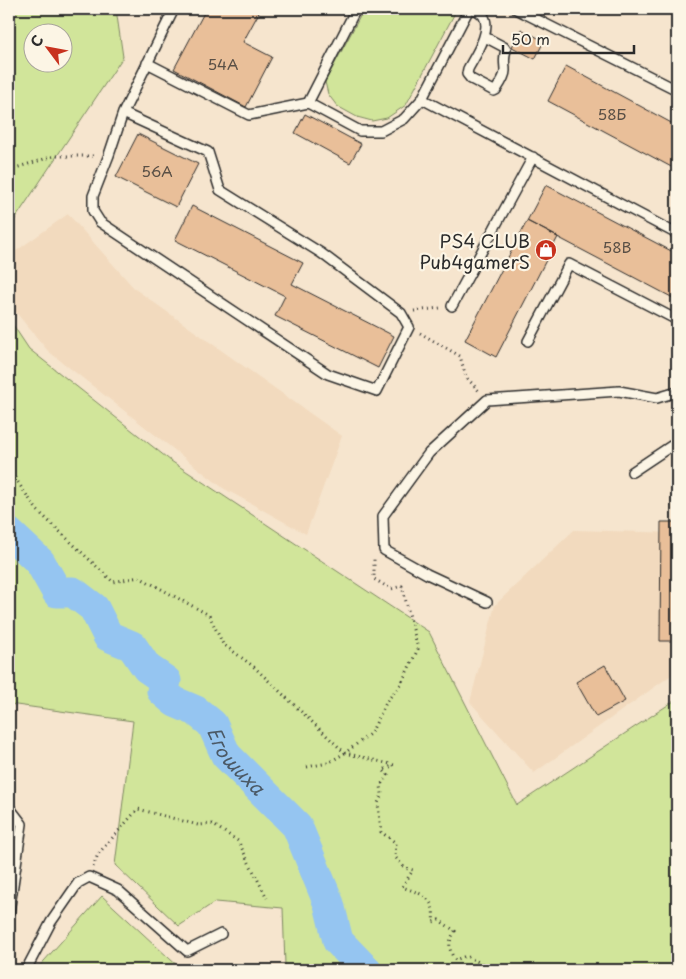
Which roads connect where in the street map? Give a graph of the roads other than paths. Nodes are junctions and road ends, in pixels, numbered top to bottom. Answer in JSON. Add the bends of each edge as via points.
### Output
{"nodes":[{"id":1,"x":174,"y":9,"type":"edge"},
{"id":2,"x":356,"y":9,"type":"edge"},
{"id":3,"x":471,"y":9,"type":"edge"},
{"id":4,"x":516,"y":9,"type":"edge"},
{"id":5,"x":485,"y":37,"type":"junction"},
{"id":6,"x":147,"y":62,"type":"junction"},
{"id":7,"x":677,"y":90,"type":"edge"},
{"id":8,"x":422,"y":99,"type":"junction"},
{"id":9,"x":308,"y":103,"type":"junction"},
{"id":10,"x":123,"y":113,"type":"junction"},
{"id":11,"x":532,"y":157,"type":"junction"},
{"id":12,"x":677,"y":234,"type":"edge"},
{"id":13,"x":452,"y":306,"type":"road end"},
{"id":14,"x":677,"y":320,"type":"edge"},
{"id":15,"x":528,"y":340,"type":"dead end"},
{"id":16,"x":677,"y":392,"type":"edge"},
{"id":17,"x":677,"y":442,"type":"edge"},
{"id":18,"x":632,"y":472,"type":"dead end"},
{"id":19,"x":487,"y":602,"type":"dead end"},
{"id":20,"x":9,"y":807,"type":"edge"},
{"id":21,"x":9,"y":912,"type":"edge"},
{"id":22,"x":221,"y":934,"type":"dead end"},
{"id":23,"x":26,"y":970,"type":"edge"}],
"edges":[{"from":1,"to":6,"type":"lane"},
{"from":2,"to":9,"type":"lane"},
{"from":3,"to":5,"type":"lane","via":[[484,18]]},
{"from":3,"to":8,"type":"lane"},
{"from":4,"to":7,"type":"lane"},
{"from":5,"to":5,"type":"lane","via":[[506,50],[503,58],[505,72],[494,90],[467,74]]},
{"from":6,"to":9,"type":"lane","via":[[249,115]]},
{"from":6,"to":10,"type":"lane"},
{"from":8,"to":9,"type":"lane","via":[[404,120],[381,131],[360,131]]},
{"from":8,"to":11,"type":"lane"},
{"from":10,"to":10,"type":"lane","via":[[93,196],[93,211],[100,222],[328,374],[377,391],[409,327],[401,312],[320,253],[220,190],[208,152]]},
{"from":11,"to":12,"type":"lane"},
{"from":11,"to":13,"type":"lane"},
{"from":14,"to":15,"type":"lane","via":[[569,264]]},
{"from":16,"to":19,"type":"lane","via":[[657,398],[619,391],[487,400],[429,454],[383,516],[384,550]]},
{"from":17,"to":18,"type":"lane"},
{"from":20,"to":21,"type":"lane","via":[[22,824]]},
{"from":22,"to":23,"type":"lane","via":[[186,951],[118,890],[89,877],[78,883],[50,922]]}]}
